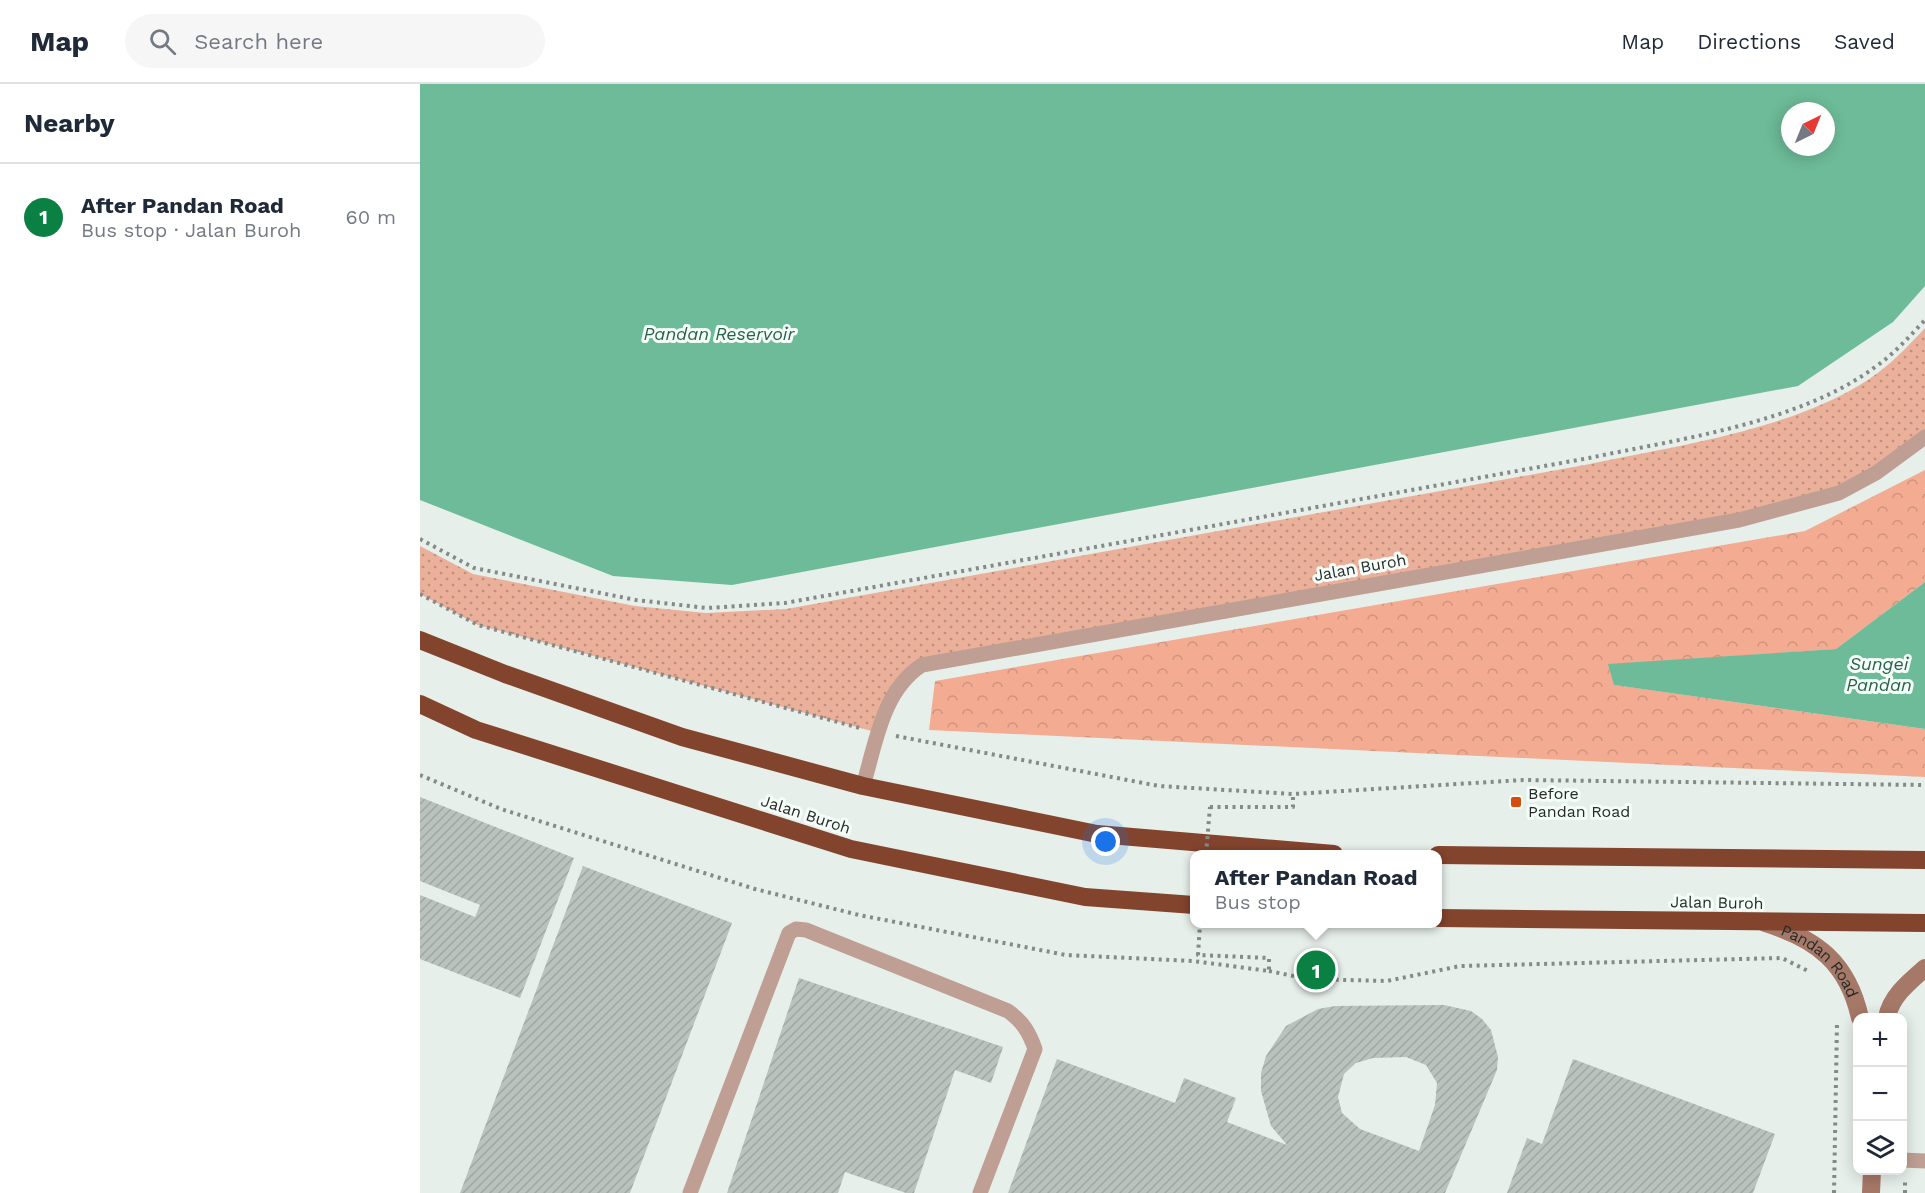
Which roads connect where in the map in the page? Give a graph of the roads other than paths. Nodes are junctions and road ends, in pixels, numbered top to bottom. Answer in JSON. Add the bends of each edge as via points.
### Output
{"nodes":[{"id":1,"x":1925,"y":437,"type":"edge"},
{"id":2,"x":420,"y":640,"type":"edge"},
{"id":3,"x":420,"y":704,"type":"edge"},
{"id":4,"x":863,"y":786,"type":"junction"},
{"id":5,"x":1278,"y":850,"type":"edge"},
{"id":6,"x":1442,"y":855,"type":"edge"},
{"id":7,"x":1925,"y":860,"type":"edge"},
{"id":8,"x":1190,"y":905,"type":"edge"},
{"id":9,"x":1442,"y":918,"type":"edge"},
{"id":10,"x":1762,"y":922,"type":"junction"},
{"id":11,"x":1925,"y":922,"type":"edge"},
{"id":12,"x":1925,"y":968,"type":"edge"},
{"id":13,"x":1859,"y":1013,"type":"edge"},
{"id":14,"x":1888,"y":1013,"type":"edge"},
{"id":15,"x":1907,"y":1160,"type":"edge"},
{"id":16,"x":1925,"y":1161,"type":"edge"},
{"id":17,"x":1872,"y":1175,"type":"edge"},
{"id":18,"x":690,"y":1193,"type":"edge"},
{"id":19,"x":980,"y":1193,"type":"edge"},
{"id":20,"x":1871,"y":1193,"type":"edge"}],
"edges":[{"from":1,"to":4,"type":"lane","name":"Jalan Buroh","via":[[1876,473],[1839,493],[1739,520],[922,665],[908,674],[891,696]]},
{"from":2,"to":4,"type":"highway","via":[[682,737]]},
{"from":3,"to":8,"type":"highway","name":"Jalan Buroh","via":[[476,730],[851,849],[1085,897]]},
{"from":4,"to":5,"type":"highway","via":[[1097,834]]},
{"from":6,"to":7,"type":"highway"},
{"from":9,"to":10,"type":"highway","name":"Jalan Buroh"},
{"from":10,"to":11,"type":"highway","name":"Jalan Buroh"},
{"from":10,"to":13,"type":"street","name":"Pandan Road","via":[[1807,939],[1836,963],[1851,987]]},
{"from":12,"to":14,"type":"street","via":[[1900,991]]},
{"from":15,"to":16,"type":"lane"},
{"from":17,"to":20,"type":"street"},
{"from":18,"to":19,"type":"lane","via":[[789,933],[796,929],[1008,1011],[1029,1032],[1035,1049]]}]}
